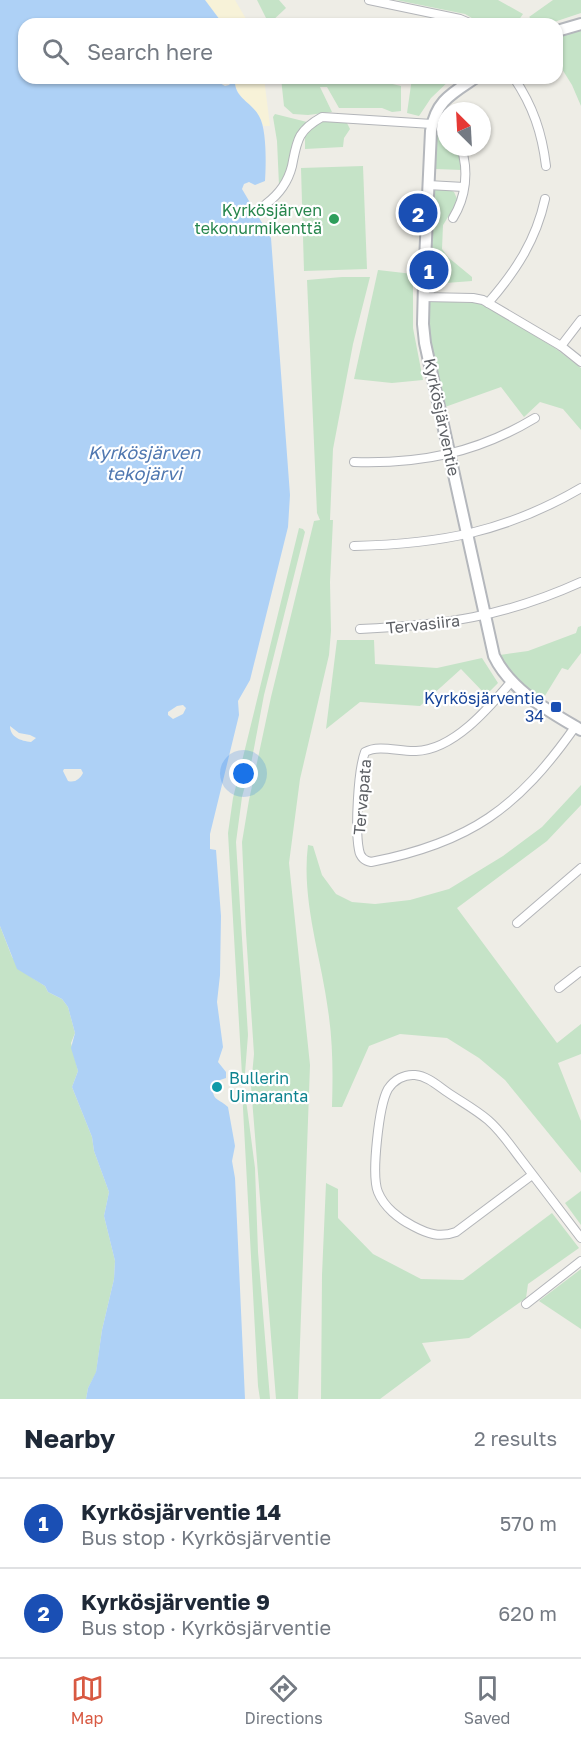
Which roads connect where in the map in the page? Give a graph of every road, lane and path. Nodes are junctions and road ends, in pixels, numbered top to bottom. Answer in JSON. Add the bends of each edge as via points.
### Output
{"nodes":[{"id":1,"x":369,"y":0,"type":"edge"},
{"id":2,"x":453,"y":18,"type":"edge"},
{"id":3,"x":581,"y":24,"type":"edge"},
{"id":4,"x":563,"y":29,"type":"edge"},
{"id":5,"x":467,"y":84,"type":"edge"},
{"id":6,"x":518,"y":84,"type":"edge"},
{"id":7,"x":432,"y":124,"type":"junction"},
{"id":8,"x":463,"y":156,"type":"edge"},
{"id":9,"x":546,"y":166,"type":"dead end"},
{"id":10,"x":428,"y":185,"type":"junction"},
{"id":11,"x":464,"y":187,"type":"junction"},
{"id":12,"x":545,"y":199,"type":"dead end"},
{"id":13,"x":266,"y":204,"type":"dead end"},
{"id":14,"x":453,"y":218,"type":"dead end"},
{"id":15,"x":423,"y":297,"type":"junction"},
{"id":16,"x":488,"y":303,"type":"junction"},
{"id":17,"x":581,"y":320,"type":"edge"},
{"id":18,"x":561,"y":346,"type":"junction"},
{"id":19,"x":581,"y":362,"type":"edge"},
{"id":20,"x":535,"y":418,"type":"dead end"},
{"id":21,"x":449,"y":454,"type":"junction"},
{"id":22,"x":354,"y":462,"type":"dead end"},
{"id":23,"x":581,"y":488,"type":"edge"},
{"id":24,"x":467,"y":535,"type":"junction"},
{"id":25,"x":354,"y":546,"type":"dead end"},
{"id":26,"x":581,"y":582,"type":"edge"},
{"id":27,"x":485,"y":616,"type":"junction"},
{"id":28,"x":360,"y":629,"type":"dead end"},
{"id":29,"x":511,"y":682,"type":"junction"},
{"id":30,"x":578,"y":728,"type":"edge"},
{"id":31,"x":581,"y":868,"type":"edge"},
{"id":32,"x":516,"y":923,"type":"dead end"},
{"id":33,"x":581,"y":971,"type":"edge"},
{"id":34,"x":559,"y":988,"type":"dead end"},
{"id":35,"x":532,"y":1175,"type":"junction"},
{"id":36,"x":581,"y":1238,"type":"edge"},
{"id":37,"x":581,"y":1261,"type":"edge"},
{"id":38,"x":526,"y":1304,"type":"dead end"}],
"edges":[{"from":1,"to":2,"type":"street"},
{"from":3,"to":4,"type":"street"},
{"from":5,"to":7,"type":"street","name":"Kyrkösjärventie","via":[[437,108]]},
{"from":6,"to":9,"type":"street","via":[[538,122]]},
{"from":7,"to":10,"type":"street","name":"Kyrkösjärventie"},
{"from":7,"to":13,"type":"street","via":[[322,117],[301,134],[282,188]]},
{"from":8,"to":11,"type":"street"},
{"from":10,"to":11,"type":"street"},
{"from":10,"to":15,"type":"street","name":"Kyrkösjärventie"},
{"from":11,"to":14,"type":"street"},
{"from":12,"to":16,"type":"street","via":[[522,260]]},
{"from":15,"to":16,"type":"street","via":[[473,298]]},
{"from":15,"to":21,"type":"street","name":"Kyrkösjärventie","via":[[425,343]]},
{"from":16,"to":18,"type":"street"},
{"from":17,"to":18,"type":"street"},
{"from":18,"to":19,"type":"street"},
{"from":20,"to":21,"type":"street","via":[[493,441]]},
{"from":21,"to":22,"type":"street","via":[[393,462]]},
{"from":21,"to":24,"type":"street","name":"Kyrkösjärventie"},
{"from":23,"to":24,"type":"street","via":[[540,510]]},
{"from":24,"to":25,"type":"street","via":[[411,544]]},
{"from":24,"to":27,"type":"street","name":"Kyrkösjärventie"},
{"from":26,"to":27,"type":"street","name":"Tervasiira","via":[[540,600]]},
{"from":27,"to":28,"type":"street","name":"Tervasiira","via":[[442,624]]},
{"from":27,"to":29,"type":"street","name":"Kyrkösjärventie","via":[[494,656]]},
{"from":29,"to":30,"type":"street","name":"Kyrkösjärventie"},
{"from":29,"to":30,"type":"street","name":"Tervapata","via":[[447,743],[416,751],[375,748],[365,752],[357,819],[361,857],[371,862],[403,856],[477,826],[538,776]]},
{"from":31,"to":32,"type":"street"},
{"from":33,"to":34,"type":"street"},
{"from":35,"to":35,"type":"street","via":[[489,1120],[428,1079],[404,1076],[388,1088],[374,1177],[385,1204],[406,1222],[446,1236]]},
{"from":35,"to":36,"type":"street"},
{"from":37,"to":38,"type":"street"}]}
